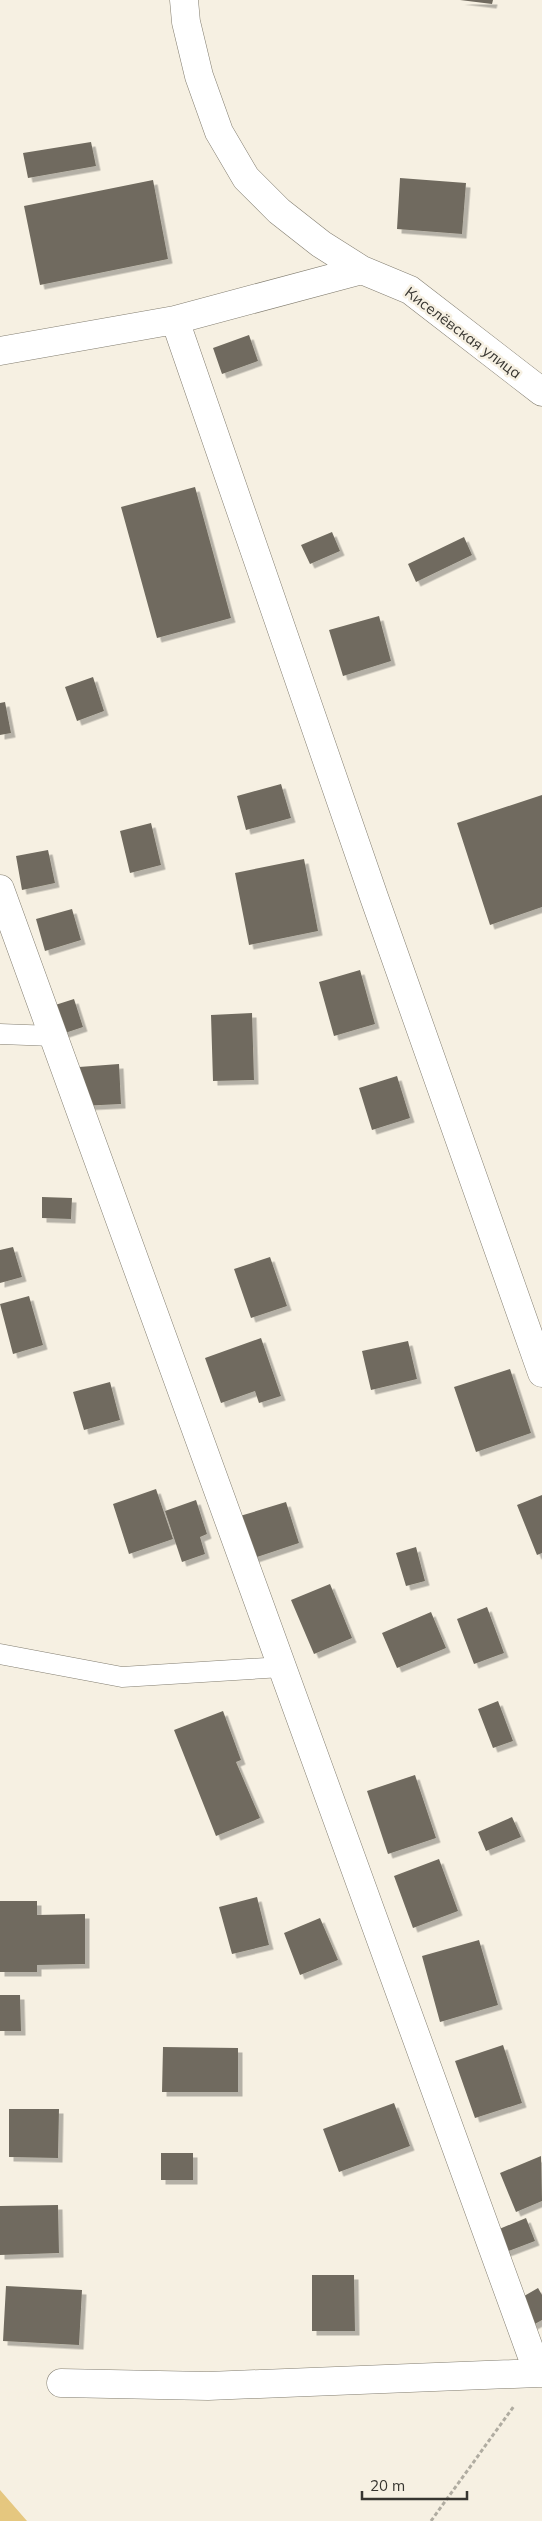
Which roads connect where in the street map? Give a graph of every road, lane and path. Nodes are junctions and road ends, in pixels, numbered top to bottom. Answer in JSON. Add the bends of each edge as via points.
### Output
{"nodes":[{"id":1,"x":184,"y":0,"type":"edge"},
{"id":2,"x":362,"y":270,"type":"junction"},
{"id":3,"x":175,"y":320,"type":"junction"},
{"id":4,"x":0,"y":351,"type":"edge"},
{"id":5,"x":542,"y":392,"type":"edge"},
{"id":6,"x":0,"y":889,"type":"edge"},
{"id":7,"x":0,"y":1034,"type":"edge"},
{"id":8,"x":53,"y":1036,"type":"junction"},
{"id":9,"x":542,"y":1373,"type":"edge"},
{"id":10,"x":0,"y":1654,"type":"edge"},
{"id":11,"x":282,"y":1667,"type":"junction"},
{"id":12,"x":540,"y":2373,"type":"edge"},
{"id":13,"x":61,"y":2383,"type":"dead end"},
{"id":14,"x":431,"y":2521,"type":"edge"}],
"edges":[{"from":1,"to":2,"type":"street","name":"Киселёвская улица","via":[[199,76],[219,132],[246,178],[279,211],[321,244]]},
{"from":2,"to":3,"type":"street"},
{"from":2,"to":5,"type":"street","name":"Киселёвская улица","via":[[410,290]]},
{"from":3,"to":4,"type":"street"},
{"from":3,"to":9,"type":"street"},
{"from":6,"to":8,"type":"street"},
{"from":7,"to":8,"type":"lane"},
{"from":8,"to":11,"type":"street"},
{"from":10,"to":11,"type":"lane","via":[[122,1677]]},
{"from":11,"to":12,"type":"street"},
{"from":12,"to":13,"type":"street","via":[[208,2386]]},
{"from":12,"to":14,"type":"path"}]}
